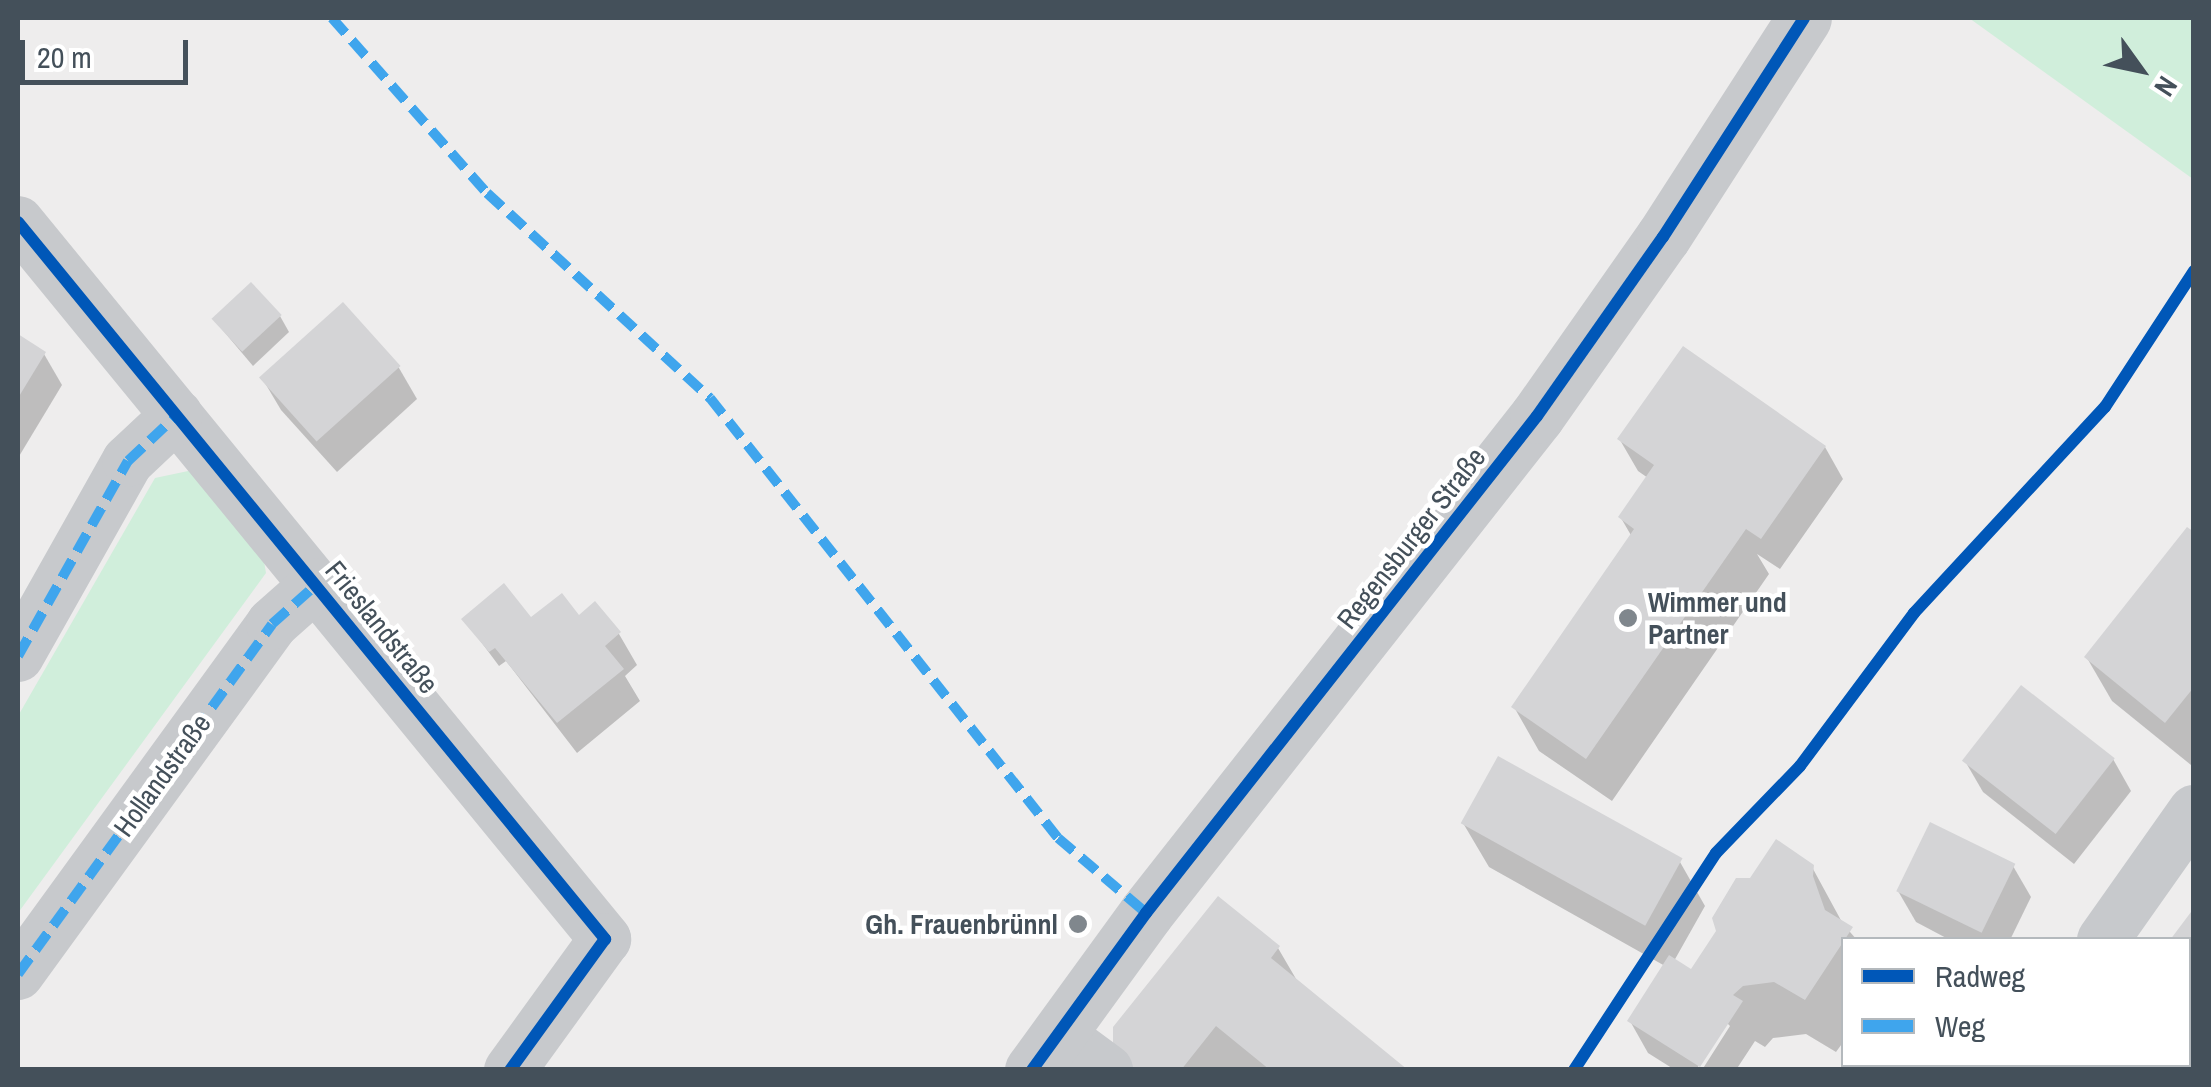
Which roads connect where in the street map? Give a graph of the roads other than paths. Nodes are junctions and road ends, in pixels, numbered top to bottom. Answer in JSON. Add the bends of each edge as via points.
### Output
{"nodes":[{"id":1,"x":1804,"y":18,"type":"edge"},
{"id":2,"x":18,"y":222,"type":"edge"},
{"id":3,"x":177,"y":415,"type":"junction"},
{"id":4,"x":316,"y":585,"type":"junction"},
{"id":5,"x":18,"y":656,"type":"edge"},
{"id":6,"x":2194,"y":812,"type":"edge"},
{"id":7,"x":2105,"y":937,"type":"edge"},
{"id":8,"x":18,"y":974,"type":"edge"},
{"id":9,"x":1045,"y":1052,"type":"edge"},
{"id":10,"x":510,"y":1070,"type":"edge"},
{"id":11,"x":1107,"y":1070,"type":"edge"}],
"edges":[{"from":1,"to":9,"type":"street","name":"Regensburger Straße","via":[[1663,238],[1537,416],[1146,913]]},
{"from":2,"to":3,"type":"street","name":"Frieslandstraße"},
{"from":3,"to":4,"type":"street","name":"Frieslandstraße"},
{"from":3,"to":5,"type":"street","via":[[128,461]]},
{"from":4,"to":8,"type":"street","name":"Hollandstraße","via":[[272,624]]},
{"from":4,"to":10,"type":"street","name":"Frieslandstraße","via":[[605,939]]},
{"from":6,"to":7,"type":"street"},
{"from":9,"to":11,"type":"street","name":"Regensburger Straße"}]}
